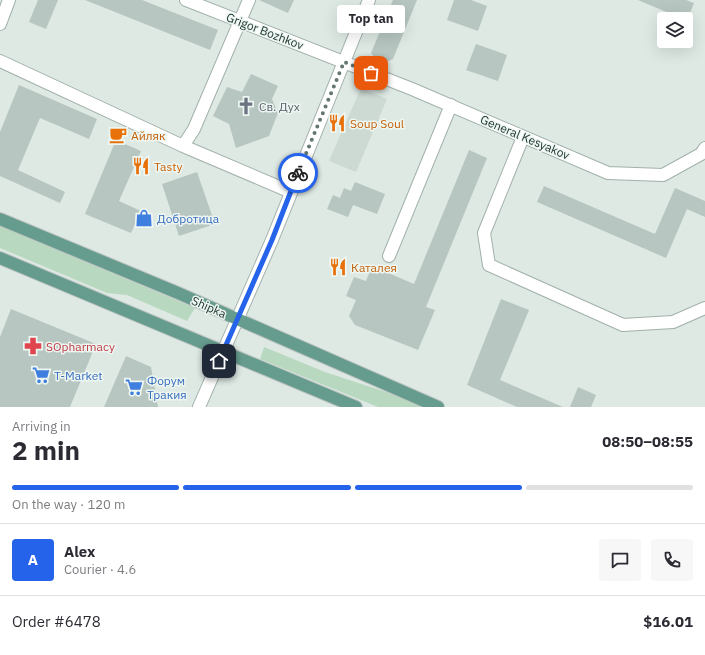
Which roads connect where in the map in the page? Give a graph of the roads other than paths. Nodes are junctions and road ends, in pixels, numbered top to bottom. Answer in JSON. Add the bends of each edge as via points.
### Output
{"nodes":[{"id":1,"x":10,"y":0,"type":"edge"},
{"id":2,"x":186,"y":0,"type":"edge"},
{"id":3,"x":249,"y":0,"type":"edge"},
{"id":4,"x":369,"y":0,"type":"edge"},
{"id":5,"x":240,"y":22,"type":"junction"},
{"id":6,"x":0,"y":24,"type":"edge"},
{"id":7,"x":0,"y":61,"type":"edge"},
{"id":8,"x":344,"y":62,"type":"junction"},
{"id":9,"x":451,"y":105,"type":"junction"},
{"id":10,"x":523,"y":137,"type":"junction"},
{"id":11,"x":183,"y":146,"type":"junction"},
{"id":12,"x":705,"y":148,"type":"edge"},
{"id":13,"x":291,"y":192,"type":"junction"},
{"id":14,"x":0,"y":219,"type":"edge"},
{"id":15,"x":389,"y":256,"type":"dead end"},
{"id":16,"x":0,"y":258,"type":"edge"},
{"id":17,"x":705,"y":308,"type":"edge"},
{"id":18,"x":237,"y":319,"type":"junction"},
{"id":19,"x":224,"y":351,"type":"junction"},
{"id":20,"x":199,"y":407,"type":"edge"},
{"id":21,"x":356,"y":407,"type":"edge"},
{"id":22,"x":438,"y":407,"type":"edge"}],
"edges":[{"from":1,"to":6,"type":"street"},
{"from":2,"to":5,"type":"street","name":"Grigor Bozhkov"},
{"from":3,"to":5,"type":"street"},
{"from":4,"to":8,"type":"street"},
{"from":5,"to":8,"type":"street","name":"Grigor Bozhkov"},
{"from":5,"to":11,"type":"street","via":[[194,129]]},
{"from":7,"to":11,"type":"street"},
{"from":8,"to":9,"type":"street","name":"General Kesyakov"},
{"from":8,"to":13,"type":"street"},
{"from":9,"to":10,"type":"street","name":"General Kesyakov"},
{"from":9,"to":15,"type":"street"},
{"from":10,"to":12,"type":"street","name":"General Kesyakov","via":[[608,173],[663,175],[701,154]]},
{"from":10,"to":17,"type":"street","via":[[484,233],[490,265],[623,325],[673,322]]},
{"from":11,"to":13,"type":"street"},
{"from":13,"to":18,"type":"street"},
{"from":14,"to":18,"type":"main road","name":"Shipka"},
{"from":16,"to":19,"type":"main road"},
{"from":18,"to":19,"type":"street"},
{"from":18,"to":22,"type":"main road","name":"Shipka"},
{"from":19,"to":20,"type":"street"},
{"from":19,"to":21,"type":"main road"}]}
